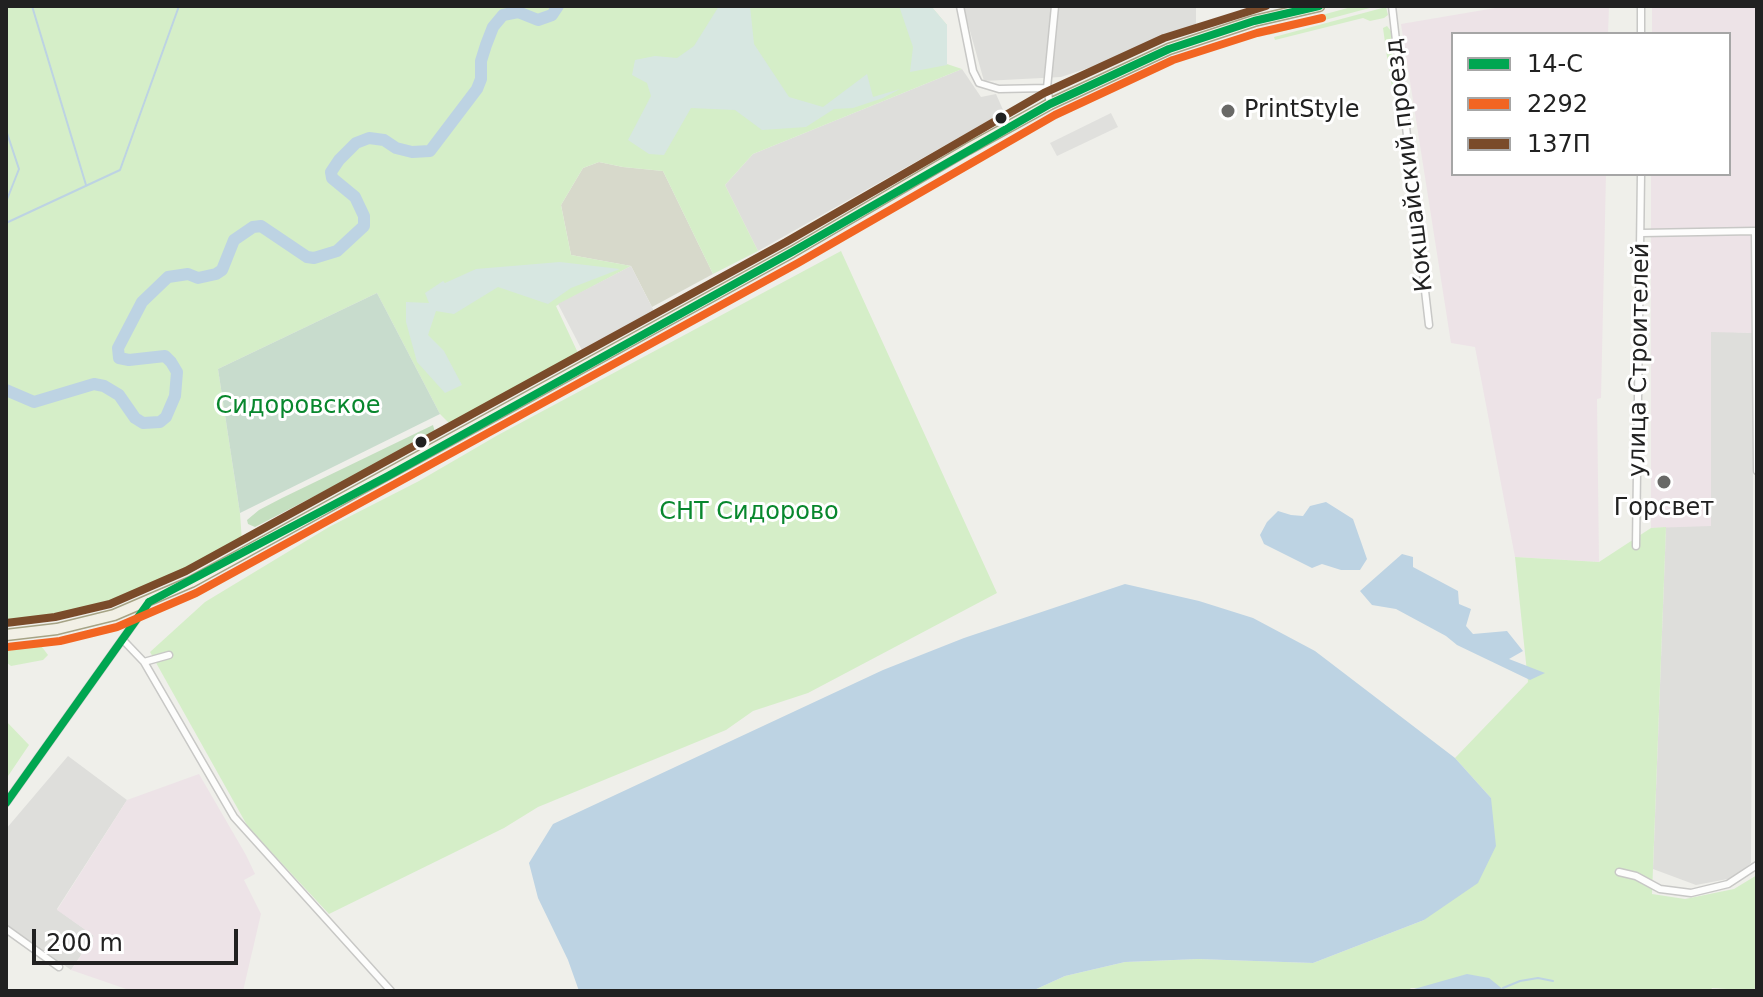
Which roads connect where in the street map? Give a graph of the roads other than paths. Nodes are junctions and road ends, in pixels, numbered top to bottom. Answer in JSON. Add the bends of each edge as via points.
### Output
{"nodes":[{"id":1,"x":960,"y":6,"type":"edge"},
{"id":2,"x":1055,"y":6,"type":"edge"},
{"id":3,"x":1319,"y":6,"type":"edge"},
{"id":4,"x":1392,"y":6,"type":"edge"},
{"id":5,"x":1641,"y":6,"type":"edge"},
{"id":6,"x":1641,"y":32,"type":"edge"},
{"id":7,"x":1047,"y":88,"type":"junction"},
{"id":8,"x":1050,"y":104,"type":"junction"},
{"id":9,"x":1641,"y":176,"type":"edge"},
{"id":10,"x":1642,"y":233,"type":"junction"},
{"id":11,"x":1429,"y":325,"type":"dead end"},
{"id":12,"x":1757,"y":471,"type":"edge"},
{"id":13,"x":1636,"y":546,"type":"dead end"},
{"id":14,"x":149,"y":602,"type":"junction"},
{"id":15,"x":6,"y":635,"type":"edge"},
{"id":16,"x":123,"y":640,"type":"junction"},
{"id":17,"x":169,"y":655,"type":"dead end"},
{"id":18,"x":144,"y":662,"type":"junction"},
{"id":19,"x":6,"y":803,"type":"edge"},
{"id":20,"x":1757,"y":865,"type":"edge"},
{"id":21,"x":1619,"y":872,"type":"dead end"},
{"id":22,"x":6,"y":929,"type":"edge"},
{"id":23,"x":59,"y":967,"type":"dead end"},
{"id":24,"x":391,"y":991,"type":"edge"}],
"edges":[{"from":1,"to":7,"type":"street","via":[[979,83],[999,89]]},
{"from":2,"to":7,"type":"street"},
{"from":3,"to":8,"type":"main road","via":[[1169,49]]},
{"from":4,"to":11,"type":"street","name":"Кокшайский проезд"},
{"from":5,"to":6,"type":"street"},
{"from":7,"to":8,"type":"street"},
{"from":8,"to":14,"type":"main road","via":[[388,476]]},
{"from":9,"to":10,"type":"street","name":"улица Строителей"},
{"from":10,"to":12,"type":"street","via":[[1755,231]]},
{"from":10,"to":13,"type":"street","name":"улица Строителей"},
{"from":14,"to":15,"type":"main road","via":[[70,627]]},
{"from":14,"to":16,"type":"street"},
{"from":16,"to":18,"type":"street"},
{"from":16,"to":19,"type":"street"},
{"from":17,"to":18,"type":"street"},
{"from":18,"to":24,"type":"street","via":[[234,817]]},
{"from":20,"to":21,"type":"street","via":[[1728,884],[1691,893],[1660,889]]},
{"from":22,"to":23,"type":"street"}]}
